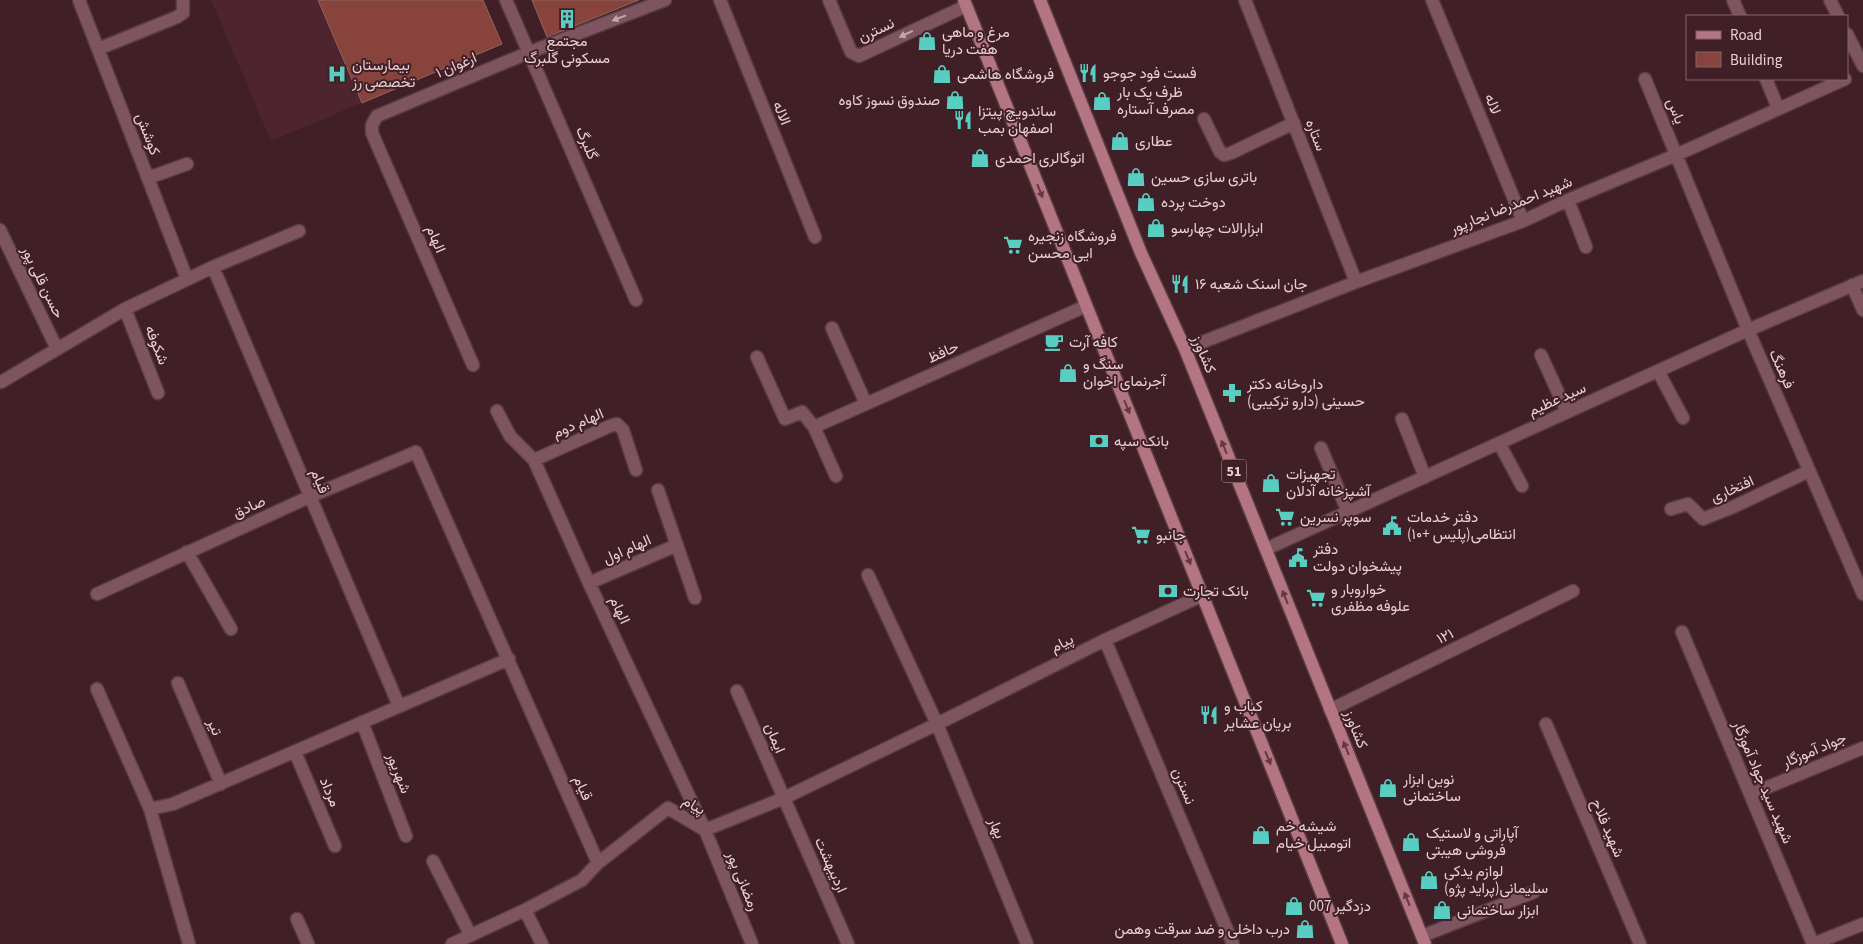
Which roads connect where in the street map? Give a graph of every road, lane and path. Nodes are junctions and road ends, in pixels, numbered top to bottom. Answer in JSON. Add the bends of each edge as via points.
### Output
{"nodes":[{"id":1,"x":79,"y":0,"type":"edge"},
{"id":2,"x":183,"y":0,"type":"edge"},
{"id":3,"x":506,"y":0,"type":"edge"},
{"id":4,"x":665,"y":0,"type":"edge"},
{"id":5,"x":720,"y":0,"type":"edge"},
{"id":6,"x":829,"y":0,"type":"edge"},
{"id":7,"x":1040,"y":0,"type":"edge"},
{"id":8,"x":1245,"y":0,"type":"edge"},
{"id":9,"x":1432,"y":0,"type":"edge"},
{"id":10,"x":1733,"y":0,"type":"edge"},
{"id":11,"x":1830,"y":0,"type":"edge"},
{"id":12,"x":965,"y":3,"type":"edge"},
{"id":13,"x":1740,"y":15,"type":"edge"},
{"id":14,"x":1838,"y":15,"type":"edge"},
{"id":15,"x":1848,"y":36,"type":"edge"},
{"id":16,"x":98,"y":49,"type":"junction"},
{"id":17,"x":530,"y":52,"type":"junction"},
{"id":18,"x":1863,"y":66,"type":"edge"},
{"id":19,"x":1863,"y":71,"type":"edge"},
{"id":20,"x":1848,"y":77,"type":"edge"},
{"id":21,"x":1646,"y":79,"type":"dead end"},
{"id":22,"x":1766,"y":80,"type":"edge"},
{"id":23,"x":1841,"y":80,"type":"edge"},
{"id":24,"x":1778,"y":108,"type":"junction"},
{"id":25,"x":1204,"y":119,"type":"dead end"},
{"id":26,"x":1294,"y":123,"type":"junction"},
{"id":27,"x":372,"y":124,"type":"joint"},
{"id":28,"x":1676,"y":155,"type":"junction"},
{"id":29,"x":187,"y":164,"type":"dead end"},
{"id":30,"x":148,"y":178,"type":"junction"},
{"id":31,"x":1568,"y":200,"type":"junction"},
{"id":32,"x":1523,"y":221,"type":"junction"},
{"id":33,"x":0,"y":230,"type":"edge"},
{"id":34,"x":299,"y":232,"type":"dead end"},
{"id":35,"x":815,"y":238,"type":"dead end"},
{"id":36,"x":1586,"y":247,"type":"dead end"},
{"id":37,"x":214,"y":267,"type":"junction"},
{"id":38,"x":188,"y":279,"type":"junction"},
{"id":39,"x":1356,"y":282,"type":"junction"},
{"id":40,"x":1858,"y":283,"type":"edge"},
{"id":41,"x":636,"y":300,"type":"dead end"},
{"id":42,"x":1086,"y":306,"type":"junction"},
{"id":43,"x":125,"y":309,"type":"junction"},
{"id":44,"x":1863,"y":310,"type":"edge"},
{"id":45,"x":832,"y":328,"type":"dead end"},
{"id":46,"x":1748,"y":330,"type":"junction"},
{"id":47,"x":57,"y":349,"type":"junction"},
{"id":48,"x":1185,"y":349,"type":"junction"},
{"id":49,"x":1542,"y":355,"type":"dead end"},
{"id":50,"x":757,"y":357,"type":"dead end"},
{"id":51,"x":473,"y":365,"type":"dead end"},
{"id":52,"x":1658,"y":371,"type":"junction"},
{"id":53,"x":1,"y":382,"type":"edge"},
{"id":54,"x":158,"y":394,"type":"dead end"},
{"id":55,"x":866,"y":404,"type":"junction"},
{"id":56,"x":497,"y":410,"type":"dead end"},
{"id":57,"x":1567,"y":412,"type":"junction"},
{"id":58,"x":1402,"y":418,"type":"dead end"},
{"id":59,"x":1683,"y":418,"type":"dead end"},
{"id":60,"x":814,"y":427,"type":"junction"},
{"id":61,"x":1499,"y":443,"type":"junction"},
{"id":62,"x":1321,"y":448,"type":"dead end"},
{"id":63,"x":416,"y":452,"type":"joint"},
{"id":64,"x":534,"y":460,"type":"junction"},
{"id":65,"x":636,"y":470,"type":"dead end"},
{"id":66,"x":1809,"y":471,"type":"junction"},
{"id":67,"x":836,"y":476,"type":"dead end"},
{"id":68,"x":1425,"y":477,"type":"junction"},
{"id":69,"x":1522,"y":486,"type":"dead end"},
{"id":70,"x":658,"y":490,"type":"dead end"},
{"id":71,"x":309,"y":497,"type":"junction"},
{"id":72,"x":1671,"y":509,"type":"dead end"},
{"id":73,"x":1348,"y":512,"type":"junction"},
{"id":74,"x":677,"y":545,"type":"junction"},
{"id":75,"x":1266,"y":549,"type":"junction"},
{"id":76,"x":187,"y":552,"type":"junction"},
{"id":77,"x":868,"y":574,"type":"dead end"},
{"id":78,"x":589,"y":583,"type":"junction"},
{"id":79,"x":1573,"y":591,"type":"dead end"},
{"id":80,"x":97,"y":594,"type":"dead end"},
{"id":81,"x":1863,"y":594,"type":"edge"},
{"id":82,"x":1203,"y":595,"type":"junction"},
{"id":83,"x":695,"y":598,"type":"dead end"},
{"id":84,"x":231,"y":629,"type":"dead end"},
{"id":85,"x":1682,"y":632,"type":"dead end"},
{"id":86,"x":1105,"y":640,"type":"junction"},
{"id":87,"x":509,"y":659,"type":"junction"},
{"id":88,"x":178,"y":683,"type":"dead end"},
{"id":89,"x":97,"y":689,"type":"dead end"},
{"id":90,"x":737,"y":691,"type":"dead end"},
{"id":91,"x":399,"y":706,"type":"junction"},
{"id":92,"x":1330,"y":710,"type":"junction"},
{"id":93,"x":362,"y":722,"type":"junction"},
{"id":94,"x":937,"y":724,"type":"junction"},
{"id":95,"x":1546,"y":724,"type":"dead end"},
{"id":96,"x":1863,"y":748,"type":"edge"},
{"id":97,"x":295,"y":752,"type":"junction"},
{"id":98,"x":221,"y":784,"type":"junction"},
{"id":99,"x":1751,"y":794,"type":"junction"},
{"id":100,"x":784,"y":798,"type":"junction"},
{"id":101,"x":150,"y":809,"type":"junction"},
{"id":102,"x":705,"y":830,"type":"junction"},
{"id":103,"x":406,"y":836,"type":"dead end"},
{"id":104,"x":335,"y":846,"type":"dead end"},
{"id":105,"x":433,"y":861,"type":"dead end"},
{"id":106,"x":598,"y":863,"type":"junction"},
{"id":107,"x":1534,"y":892,"type":"dead end"},
{"id":108,"x":525,"y":910,"type":"junction"},
{"id":109,"x":297,"y":919,"type":"dead end"},
{"id":110,"x":1863,"y":924,"type":"edge"},
{"id":111,"x":470,"y":934,"type":"junction"},
{"id":112,"x":1424,"y":940,"type":"edge"},
{"id":113,"x":189,"y":944,"type":"edge"},
{"id":114,"x":308,"y":944,"type":"edge"},
{"id":115,"x":452,"y":944,"type":"edge"},
{"id":116,"x":542,"y":944,"type":"edge"},
{"id":117,"x":752,"y":944,"type":"edge"},
{"id":118,"x":848,"y":944,"type":"edge"},
{"id":119,"x":1027,"y":944,"type":"edge"},
{"id":120,"x":1233,"y":944,"type":"edge"},
{"id":121,"x":1342,"y":944,"type":"edge"},
{"id":122,"x":1640,"y":944,"type":"edge"},
{"id":123,"x":1813,"y":944,"type":"edge"}],
"edges":[{"from":1,"to":16,"type":"street","name":"کوشش"},
{"from":2,"to":16,"type":"street","via":[[183,13],[177,18]]},
{"from":3,"to":17,"type":"street","name":"گلبرگ"},
{"from":4,"to":17,"type":"street","one_way":true},
{"from":5,"to":35,"type":"street","name":"الاله"},
{"from":12,"to":6,"type":"street","name":"نسترن","one_way":true,"via":[[859,56],[851,52]]},
{"from":7,"to":48,"type":"main road","name":"کشاورز","number":"51","via":[[1141,254]]},
{"from":8,"to":26,"type":"street","name":"ستاره"},
{"from":9,"to":32,"type":"street","name":"لاله"},
{"from":10,"to":13,"type":"street"},
{"from":11,"to":14,"type":"street"},
{"from":12,"to":42,"type":"main road","one_way":true},
{"from":15,"to":18,"type":"street"},
{"from":16,"to":30,"type":"street","name":"کوشش"},
{"from":17,"to":27,"type":"street","name":"ارغوان ۱","via":[[377,116]]},
{"from":17,"to":41,"type":"street","name":"گلبرگ"},
{"from":19,"to":20,"type":"street","name":"شهید احمدرضا نجارپور"},
{"from":21,"to":28,"type":"street","name":"یاس"},
{"from":22,"to":24,"type":"street"},
{"from":23,"to":24,"type":"street","name":"شهید احمدرضا نجارپور"},
{"from":24,"to":28,"type":"street","name":"شهید احمدرضا نجارپور"},
{"from":25,"to":26,"type":"street","via":[[1224,155]]},
{"from":26,"to":39,"type":"street","name":"ستاره"},
{"from":27,"to":51,"type":"street","name":"الهام","via":[[372,133]]},
{"from":28,"to":31,"type":"street","name":"شهید احمدرضا نجارپور"},
{"from":28,"to":46,"type":"street","name":"فرهنگ"},
{"from":29,"to":30,"type":"street"},
{"from":30,"to":38,"type":"street","name":"کوشش"},
{"from":31,"to":32,"type":"street","name":"شهید احمدرضا نجارپور"},
{"from":31,"to":36,"type":"street"},
{"from":32,"to":39,"type":"street","name":"شهید احمدرضا نجارپور"},
{"from":33,"to":47,"type":"street","name":"حسن قلی پور"},
{"from":34,"to":37,"type":"street"},
{"from":37,"to":38,"type":"street"},
{"from":37,"to":71,"type":"street","name":"قیام"},
{"from":38,"to":43,"type":"street"},
{"from":39,"to":48,"type":"street","name":"شهید احمدرضا نجارپور"},
{"from":40,"to":44,"type":"street"},
{"from":40,"to":46,"type":"street","name":"سید عظیم"},
{"from":42,"to":55,"type":"street","name":"حافظ"},
{"from":42,"to":82,"type":"main road","one_way":true},
{"from":43,"to":47,"type":"street"},
{"from":43,"to":54,"type":"street","name":"شکوفه"},
{"from":45,"to":55,"type":"street"},
{"from":46,"to":52,"type":"street","name":"سید عظیم"},
{"from":46,"to":66,"type":"street","name":"فرهنگ"},
{"from":47,"to":53,"type":"street"},
{"from":75,"to":48,"type":"main road","name":"کشاورز","number":"51","one_way":true},
{"from":49,"to":57,"type":"street"},
{"from":50,"to":60,"type":"street","via":[[785,419],[802,412]]},
{"from":52,"to":57,"type":"street","name":"سید عظیم"},
{"from":52,"to":59,"type":"street"},
{"from":55,"to":60,"type":"street","name":"حافظ"},
{"from":56,"to":64,"type":"street","name":"الهام","via":[[510,436]]},
{"from":57,"to":61,"type":"street","name":"سید عظیم"},
{"from":58,"to":68,"type":"street"},
{"from":60,"to":67,"type":"street"},
{"from":61,"to":68,"type":"street","name":"سید عظیم"},
{"from":61,"to":69,"type":"street"},
{"from":62,"to":73,"type":"street"},
{"from":63,"to":71,"type":"street","name":"صادق"},
{"from":63,"to":87,"type":"street","name":"قیام"},
{"from":64,"to":65,"type":"street","name":"الهام دوم","via":[[617,424],[623,430]]},
{"from":64,"to":78,"type":"street","name":"الهام"},
{"from":66,"to":72,"type":"street","name":"افتخاری","via":[[1704,519],[1688,504]]},
{"from":66,"to":81,"type":"street","name":"فرهنگ"},
{"from":68,"to":73,"type":"street","name":"سید عظیم"},
{"from":70,"to":74,"type":"street"},
{"from":71,"to":76,"type":"street","name":"صادق"},
{"from":71,"to":91,"type":"street","name":"قیام"},
{"from":73,"to":75,"type":"street","name":"سید عظیم"},
{"from":74,"to":78,"type":"street","name":"الهام اول"},
{"from":74,"to":83,"type":"street"},
{"from":92,"to":75,"type":"main road","name":"کشاورز","number":"51","one_way":true},
{"from":76,"to":80,"type":"street","name":"صادق"},
{"from":76,"to":84,"type":"street"},
{"from":77,"to":94,"type":"street"},
{"from":78,"to":102,"type":"street","name":"الهام"},
{"from":79,"to":92,"type":"street","name":"۱۲۱"},
{"from":82,"to":86,"type":"street","name":"پیام"},
{"from":82,"to":121,"type":"main road","one_way":true},
{"from":85,"to":99,"type":"street","name":"شهید سید جواد آموزگار"},
{"from":86,"to":94,"type":"street","name":"پیام"},
{"from":86,"to":120,"type":"street","name":"نسترن"},
{"from":87,"to":91,"type":"street"},
{"from":87,"to":106,"type":"street","name":"قیام"},
{"from":88,"to":98,"type":"street","name":"تیر"},
{"from":89,"to":101,"type":"street"},
{"from":90,"to":100,"type":"street","name":"ایمان"},
{"from":91,"to":93,"type":"street"},
{"from":112,"to":92,"type":"main road","name":"کشاورز","number":"51","one_way":true},
{"from":93,"to":97,"type":"street"},
{"from":93,"to":103,"type":"street","name":"شهریور"},
{"from":94,"to":100,"type":"street","name":"پیام"},
{"from":94,"to":119,"type":"street","name":"بهار"},
{"from":95,"to":122,"type":"street","name":"شهید فلاح"},
{"from":96,"to":99,"type":"street","name":"جواد آموزگار"},
{"from":97,"to":98,"type":"street"},
{"from":97,"to":104,"type":"street","name":"مرداد"},
{"from":98,"to":101,"type":"street","via":[[173,804]]},
{"from":99,"to":123,"type":"street","name":"شهید سید جواد آموزگار"},
{"from":100,"to":102,"type":"street","name":"پیام"},
{"from":100,"to":118,"type":"street","name":"اردیبهشت"},
{"from":101,"to":113,"type":"street"},
{"from":102,"to":106,"type":"street","name":"پیام","via":[[668,808]]},
{"from":102,"to":117,"type":"street","name":"رمضانی پور"},
{"from":105,"to":111,"type":"street"},
{"from":106,"to":108,"type":"street","name":"پیام","via":[[582,880]]},
{"from":107,"to":112,"type":"street"},
{"from":108,"to":111,"type":"street","name":"پیام"},
{"from":108,"to":116,"type":"street"},
{"from":109,"to":114,"type":"street"},
{"from":110,"to":123,"type":"street"},
{"from":111,"to":115,"type":"street","name":"پیام"}]}
